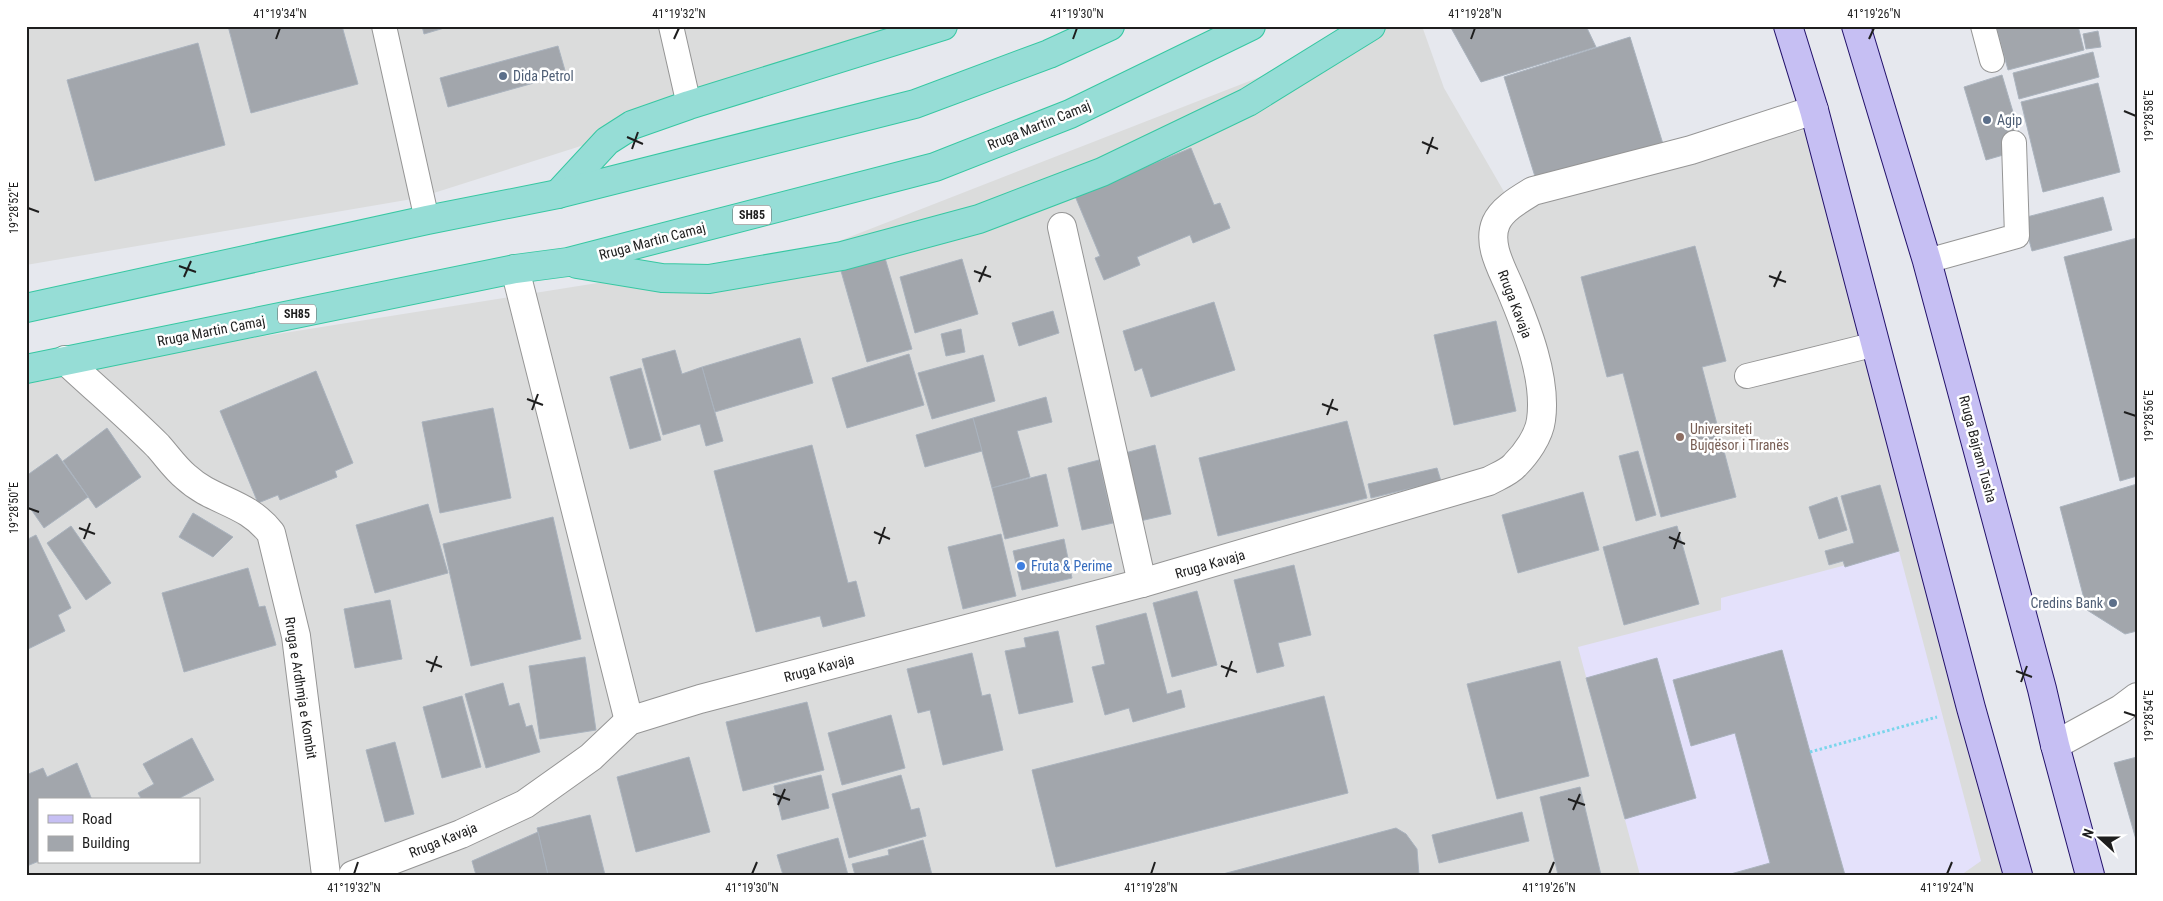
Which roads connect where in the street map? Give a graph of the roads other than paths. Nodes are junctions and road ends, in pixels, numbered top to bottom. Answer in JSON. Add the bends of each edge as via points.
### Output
{"nodes":[{"id":1,"x":384,"y":26,"type":"edge"},
{"id":2,"x":671,"y":26,"type":"edge"},
{"id":3,"x":943,"y":26,"type":"edge"},
{"id":4,"x":1110,"y":26,"type":"edge"},
{"id":5,"x":1251,"y":26,"type":"edge"},
{"id":6,"x":1372,"y":26,"type":"edge"},
{"id":7,"x":1788,"y":26,"type":"edge"},
{"id":8,"x":1856,"y":26,"type":"edge"},
{"id":9,"x":1983,"y":26,"type":"edge"},
{"id":10,"x":1992,"y":60,"type":"dead end"},
{"id":11,"x":689,"y":105,"type":"junction"},
{"id":12,"x":1814,"y":110,"type":"junction"},
{"id":13,"x":2014,"y":144,"type":"dead end"},
{"id":14,"x":558,"y":194,"type":"junction"},
{"id":15,"x":427,"y":220,"type":"junction"},
{"id":16,"x":1062,"y":227,"type":"dead end"},
{"id":17,"x":1927,"y":260,"type":"junction"},
{"id":18,"x":568,"y":262,"type":"junction"},
{"id":19,"x":515,"y":269,"type":"junction"},
{"id":20,"x":26,"y":308,"type":"edge"},
{"id":21,"x":1876,"y":344,"type":"junction"},
{"id":22,"x":65,"y":360,"type":"junction"},
{"id":23,"x":26,"y":369,"type":"edge"},
{"id":24,"x":1747,"y":376,"type":"dead end"},
{"id":25,"x":1142,"y":584,"type":"junction"},
{"id":26,"x":2137,"y":696,"type":"edge"},
{"id":27,"x":629,"y":721,"type":"junction"},
{"id":28,"x":2055,"y":745,"type":"junction"},
{"id":29,"x":326,"y":875,"type":"edge"},
{"id":30,"x":353,"y":875,"type":"edge"},
{"id":31,"x":2018,"y":875,"type":"edge"},
{"id":32,"x":2090,"y":875,"type":"edge"}],
"edges":[{"from":1,"to":15,"type":"lane"},
{"from":2,"to":11,"type":"lane"},
{"from":3,"to":11,"type":"highway"},
{"from":4,"to":14,"type":"highway","via":[[1049,54],[915,104]]},
{"from":5,"to":18,"type":"highway","name":"Rruga Martin Camaj","number":"SH85","via":[[1070,114],[935,167]]},
{"from":6,"to":18,"type":"highway","via":[[1248,102],[1102,172],[979,219],[842,256],[709,279],[662,278]]},
{"from":7,"to":12,"type":"main road"},
{"from":8,"to":17,"type":"main road","name":"Rruga Bajram Tusha"},
{"from":9,"to":10,"type":"lane"},
{"from":11,"to":14,"type":"highway","via":[[632,125],[607,141]]},
{"from":12,"to":21,"type":"main road"},
{"from":12,"to":25,"type":"street","name":"Rruga Kavaja","via":[[1691,150],[1533,191],[1513,204],[1496,223],[1493,241],[1526,325],[1541,392],[1541,421],[1530,446],[1514,467],[1490,481],[1456,493]]},
{"from":13,"to":17,"type":"lane","via":[[2017,236]]},
{"from":14,"to":15,"type":"highway"},
{"from":15,"to":20,"type":"highway"},
{"from":16,"to":25,"type":"street"},
{"from":17,"to":28,"type":"main road","name":"Rruga Bajram Tusha"},
{"from":18,"to":19,"type":"highway","name":"Rruga Martin Camaj","number":"SH85"},
{"from":19,"to":22,"type":"highway","name":"Rruga Martin Camaj","number":"SH85"},
{"from":19,"to":27,"type":"street"},
{"from":21,"to":24,"type":"lane"},
{"from":21,"to":31,"type":"main road"},
{"from":22,"to":23,"type":"highway","name":"Rruga Martin Camaj","number":"SH85"},
{"from":22,"to":29,"type":"street","name":"Rruga e Ardhmja e Kombit","via":[[158,446],[186,478],[260,519],[271,533],[296,636]]},
{"from":25,"to":27,"type":"street","name":"Rruga Kavaja","via":[[700,699]]},
{"from":26,"to":28,"type":"street","via":[[2121,709]]},
{"from":27,"to":30,"type":"street","name":"Rruga Kavaja","via":[[591,756],[525,804],[461,834]]},
{"from":28,"to":32,"type":"main road","name":"Rruga Bajram Tusha"}]}
